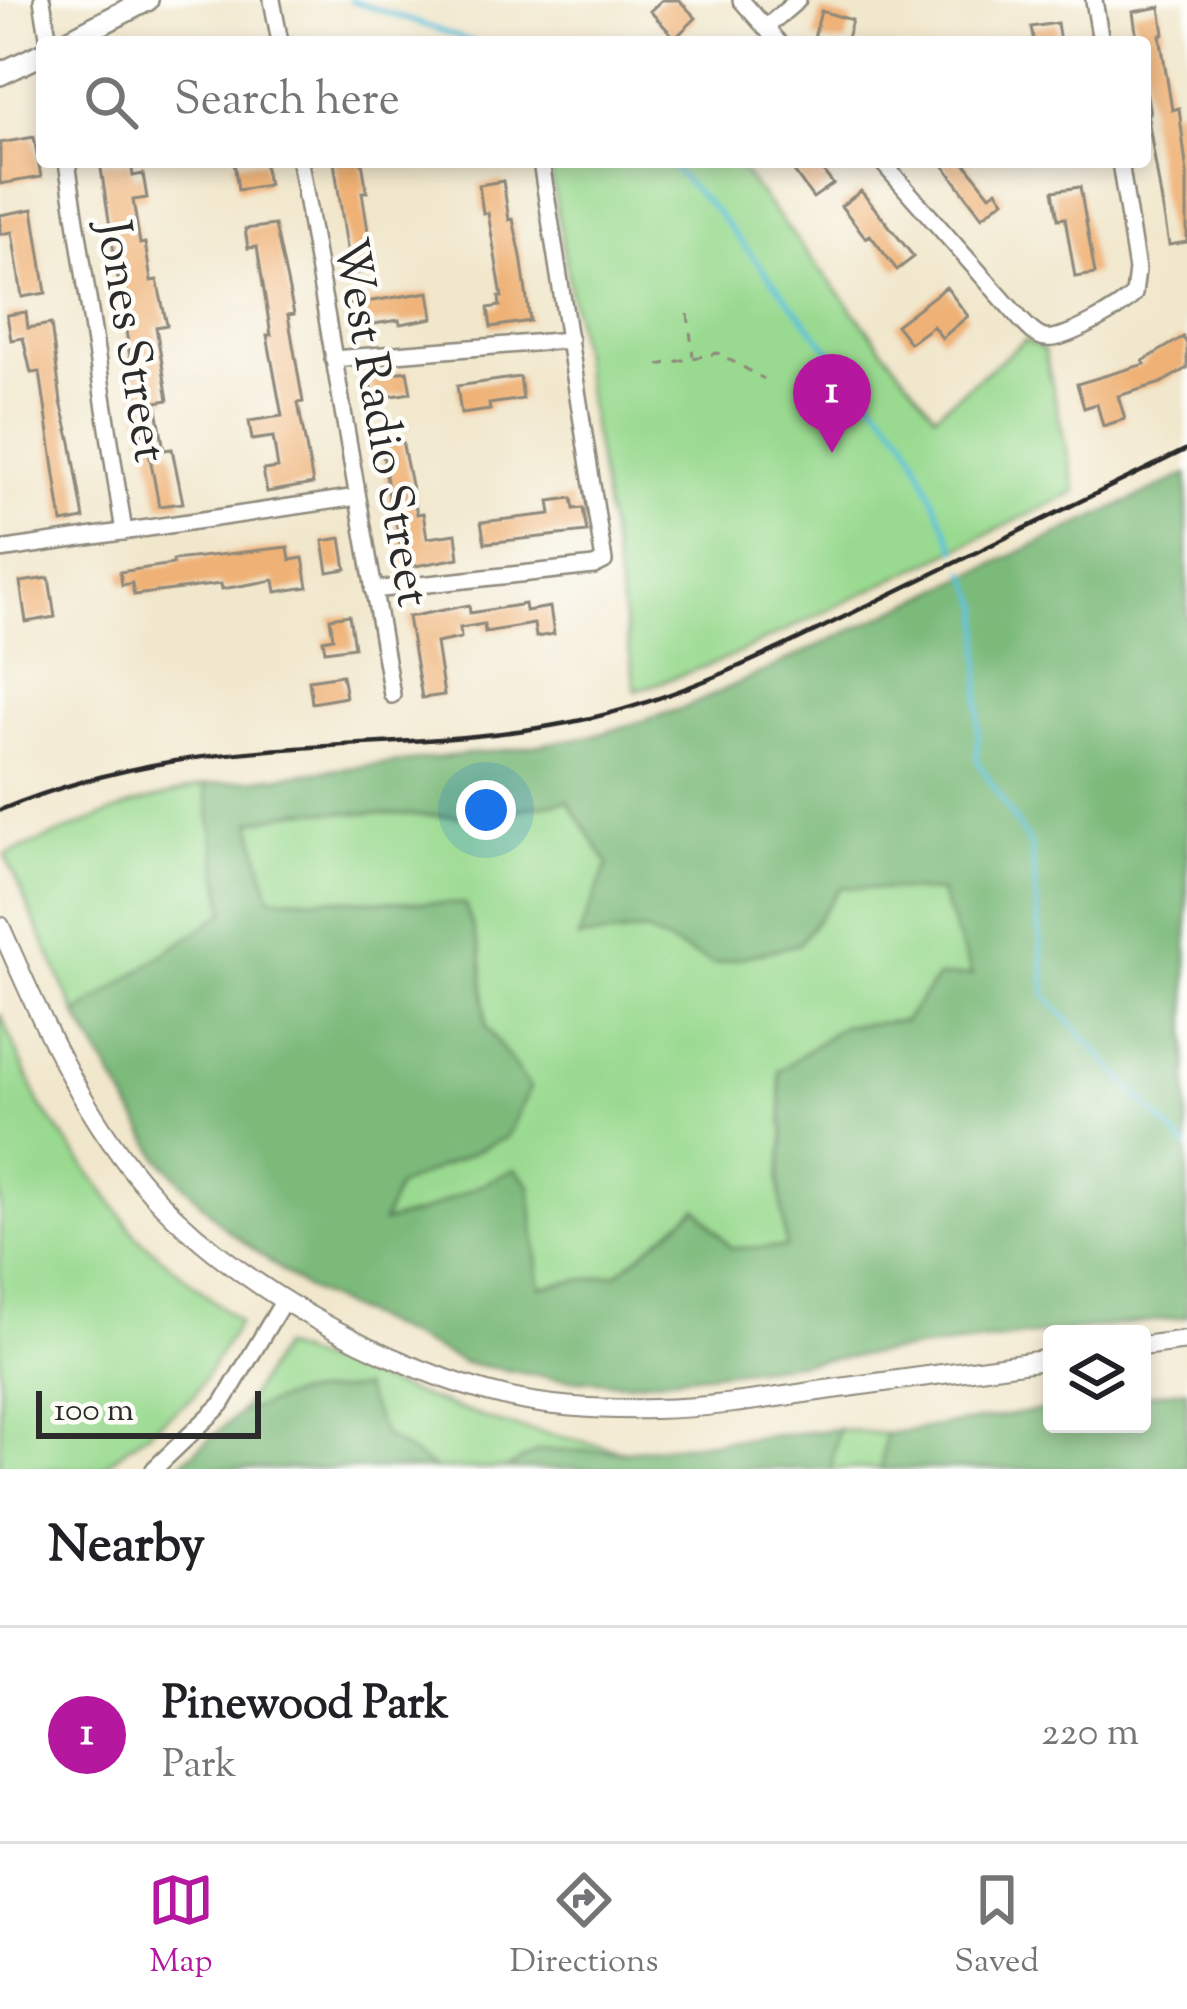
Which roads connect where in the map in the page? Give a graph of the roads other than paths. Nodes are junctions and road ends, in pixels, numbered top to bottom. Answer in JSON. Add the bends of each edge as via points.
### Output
{"nodes":[{"id":1,"x":42,"y":0,"type":"edge"},
{"id":2,"x":147,"y":0,"type":"edge"},
{"id":3,"x":272,"y":0,"type":"edge"},
{"id":4,"x":741,"y":0,"type":"edge"},
{"id":5,"x":798,"y":0,"type":"edge"},
{"id":6,"x":1094,"y":0,"type":"edge"},
{"id":7,"x":765,"y":28,"type":"junction"},
{"id":8,"x":48,"y":36,"type":"edge"},
{"id":9,"x":78,"y":36,"type":"edge"},
{"id":10,"x":279,"y":36,"type":"edge"},
{"id":11,"x":772,"y":36,"type":"edge"},
{"id":12,"x":1100,"y":36,"type":"edge"},
{"id":13,"x":36,"y":57,"type":"edge"},
{"id":14,"x":0,"y":74,"type":"edge"},
{"id":15,"x":69,"y":168,"type":"edge"},
{"id":16,"x":301,"y":168,"type":"edge"},
{"id":17,"x":542,"y":168,"type":"edge"},
{"id":18,"x":887,"y":168,"type":"edge"},
{"id":19,"x":1121,"y":168,"type":"edge"},
{"id":20,"x":570,"y":340,"type":"junction"},
{"id":21,"x":333,"y":358,"type":"junction"},
{"id":22,"x":357,"y":497,"type":"junction"},
{"id":23,"x":124,"y":532,"type":"junction"},
{"id":24,"x":0,"y":550,"type":"edge"},
{"id":25,"x":373,"y":590,"type":"junction"},
{"id":26,"x":392,"y":695,"type":"dead end"},
{"id":27,"x":0,"y":926,"type":"edge"},
{"id":28,"x":284,"y":1300,"type":"junction"},
{"id":29,"x":1187,"y":1340,"type":"edge"},
{"id":30,"x":1151,"y":1345,"type":"edge"},
{"id":31,"x":1043,"y":1360,"type":"edge"},
{"id":32,"x":154,"y":1469,"type":"edge"}],
"edges":[{"from":1,"to":8,"type":"street"},
{"from":2,"to":9,"type":"main road"},
{"from":3,"to":10,"type":"street"},
{"from":4,"to":7,"type":"street"},
{"from":5,"to":7,"type":"street"},
{"from":6,"to":12,"type":"street"},
{"from":7,"to":11,"type":"street"},
{"from":13,"to":14,"type":"main road"},
{"from":15,"to":23,"type":"street","name":"Jones Street"},
{"from":16,"to":21,"type":"street","name":"West Radio Street"},
{"from":17,"to":20,"type":"street"},
{"from":18,"to":19,"type":"street","via":[[1021,320],[1053,338],[1134,294]]},
{"from":20,"to":21,"type":"street"},
{"from":20,"to":25,"type":"street","via":[[603,563]]},
{"from":21,"to":22,"type":"street","name":"West Radio Street"},
{"from":22,"to":23,"type":"street"},
{"from":22,"to":25,"type":"street","name":"West Radio Street"},
{"from":23,"to":24,"type":"street"},
{"from":25,"to":26,"type":"street","name":"West Radio Street"},
{"from":27,"to":28,"type":"street","via":[[76,1087],[140,1180]]},
{"from":28,"to":31,"type":"street","via":[[451,1380],[566,1406],[718,1405]]},
{"from":28,"to":32,"type":"street","via":[[222,1404]]},
{"from":29,"to":30,"type":"street"}]}
